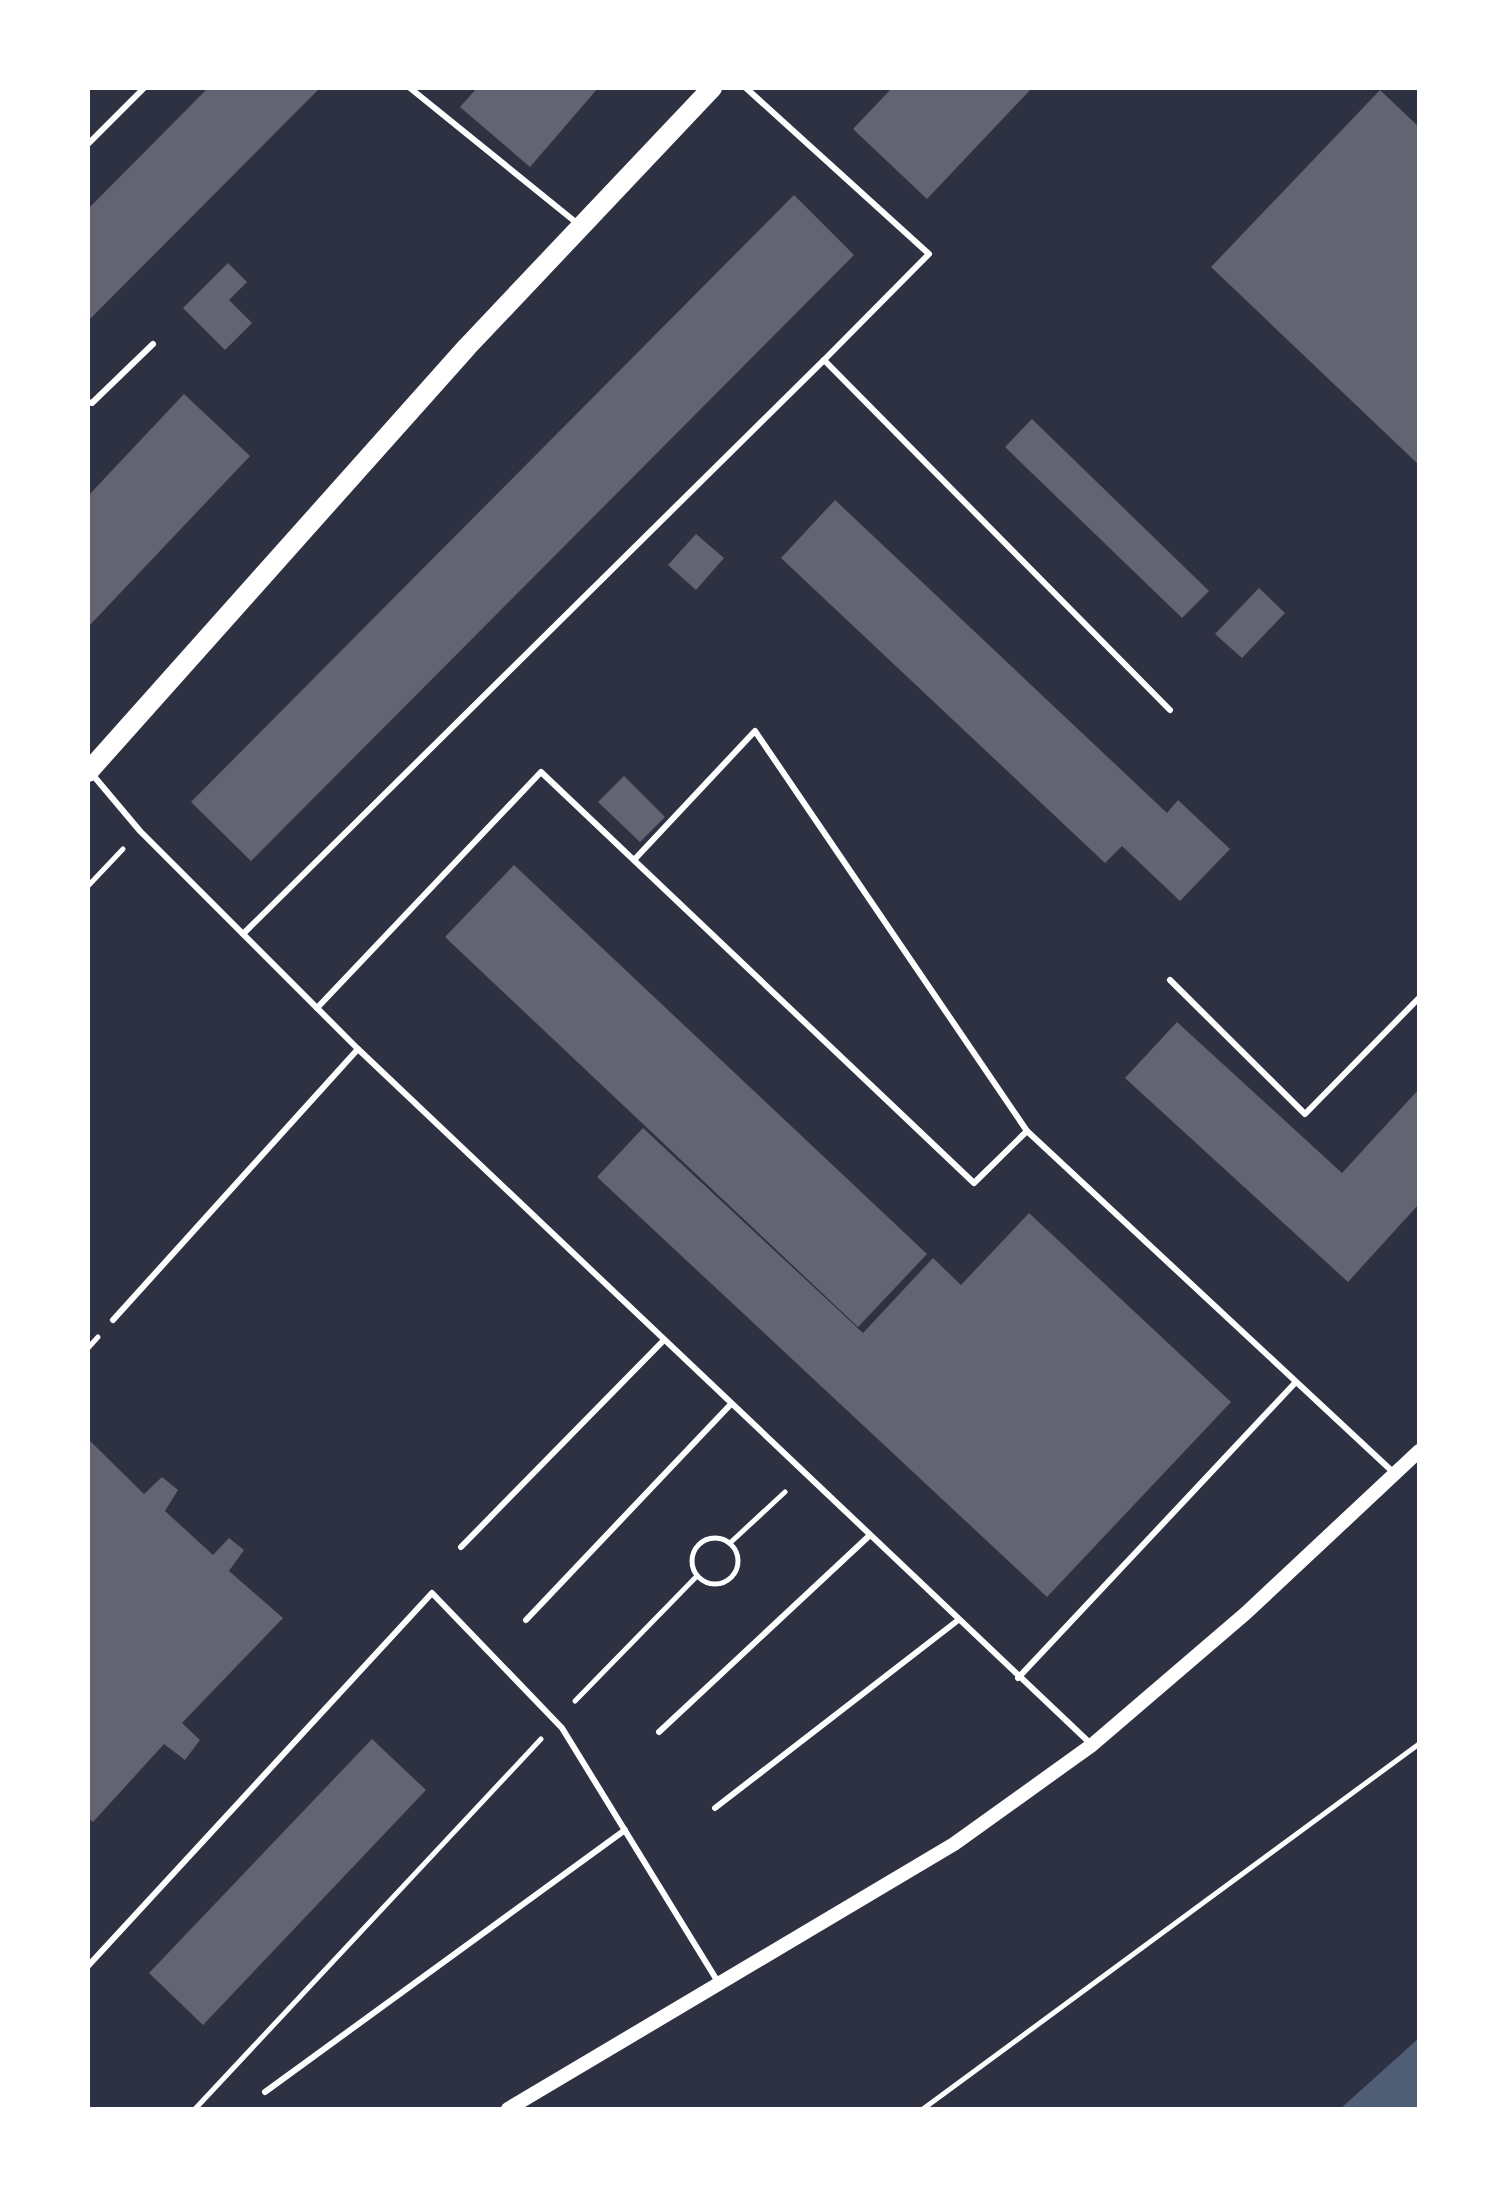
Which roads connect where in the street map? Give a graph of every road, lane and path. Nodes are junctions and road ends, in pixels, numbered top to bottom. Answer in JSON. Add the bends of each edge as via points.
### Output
{"nodes":[{"id":1,"x":144,"y":88,"type":"edge"},
{"id":2,"x":410,"y":88,"type":"edge"},
{"id":3,"x":712,"y":88,"type":"edge"},
{"id":4,"x":746,"y":88,"type":"edge"},
{"id":5,"x":88,"y":144,"type":"edge"},
{"id":6,"x":581,"y":226,"type":"junction"},
{"id":7,"x":153,"y":344,"type":"dead end"},
{"id":8,"x":824,"y":360,"type":"junction"},
{"id":9,"x":88,"y":402,"type":"edge"},
{"id":10,"x":1170,"y":710,"type":"dead end"},
{"id":11,"x":88,"y":770,"type":"edge"},
{"id":12,"x":140,"y":831,"type":"junction"},
{"id":13,"x":634,"y":860,"type":"junction"},
{"id":14,"x":88,"y":886,"type":"edge"},
{"id":15,"x":243,"y":934,"type":"junction"},
{"id":16,"x":1170,"y":980,"type":"dead end"},
{"id":17,"x":1419,"y":998,"type":"edge"},
{"id":18,"x":317,"y":1008,"type":"junction"},
{"id":19,"x":358,"y":1049,"type":"junction"},
{"id":20,"x":1027,"y":1131,"type":"junction"},
{"id":21,"x":113,"y":1320,"type":"dead end"},
{"id":22,"x":664,"y":1340,"type":"junction"},
{"id":23,"x":1294,"y":1384,"type":"junction"},
{"id":24,"x":731,"y":1404,"type":"junction"},
{"id":25,"x":1419,"y":1451,"type":"edge"},
{"id":26,"x":1394,"y":1474,"type":"junction"},
{"id":27,"x":785,"y":1492,"type":"dead end"},
{"id":28,"x":869,"y":1536,"type":"junction"},
{"id":29,"x":730,"y":1543,"type":"junction"},
{"id":30,"x":461,"y":1547,"type":"dead end"},
{"id":31,"x":697,"y":1576,"type":"junction"},
{"id":32,"x":526,"y":1620,"type":"dead end"},
{"id":33,"x":957,"y":1621,"type":"junction"},
{"id":34,"x":1018,"y":1678,"type":"junction"},
{"id":35,"x":575,"y":1701,"type":"dead end"},
{"id":36,"x":659,"y":1732,"type":"dead end"},
{"id":37,"x":544,"y":1735,"type":"dead end"},
{"id":38,"x":1419,"y":1744,"type":"edge"},
{"id":39,"x":1092,"y":1745,"type":"junction"},
{"id":40,"x":715,"y":1808,"type":"dead end"},
{"id":41,"x":625,"y":1830,"type":"junction"},
{"id":42,"x":88,"y":1966,"type":"edge"},
{"id":43,"x":718,"y":1982,"type":"junction"},
{"id":44,"x":265,"y":2092,"type":"dead end"},
{"id":45,"x":195,"y":2109,"type":"edge"},
{"id":46,"x":508,"y":2109,"type":"edge"},
{"id":47,"x":923,"y":2109,"type":"edge"}],
"edges":[{"from":1,"to":5,"type":"lane"},
{"from":2,"to":6,"type":"lane"},
{"from":3,"to":6,"type":"main road"},
{"from":4,"to":8,"type":"lane","via":[[929,254]]},
{"from":6,"to":11,"type":"main road"},
{"from":7,"to":9,"type":"lane"},
{"from":8,"to":10,"type":"lane"},
{"from":8,"to":15,"type":"lane"},
{"from":11,"to":12,"type":"lane"},
{"from":12,"to":14,"type":"path"},
{"from":12,"to":15,"type":"lane"},
{"from":13,"to":18,"type":"lane","via":[[541,772]]},
{"from":13,"to":20,"type":"lane","via":[[974,1183]]},
{"from":13,"to":20,"type":"lane","via":[[755,731]]},
{"from":15,"to":18,"type":"lane"},
{"from":16,"to":17,"type":"lane","via":[[1305,1114]]},
{"from":18,"to":19,"type":"lane"},
{"from":19,"to":21,"type":"lane"},
{"from":19,"to":22,"type":"lane"},
{"from":20,"to":23,"type":"lane"},
{"from":22,"to":24,"type":"lane"},
{"from":22,"to":30,"type":"lane"},
{"from":23,"to":26,"type":"lane"},
{"from":23,"to":34,"type":"lane"},
{"from":24,"to":28,"type":"lane"},
{"from":24,"to":32,"type":"lane"},
{"from":25,"to":26,"type":"street"},
{"from":26,"to":39,"type":"street","via":[[1246,1613]]},
{"from":27,"to":29,"type":"path"},
{"from":28,"to":33,"type":"lane"},
{"from":28,"to":36,"type":"lane"},
{"from":29,"to":31,"type":"path","via":[[710,1537],[697,1546],[691,1561]]},
{"from":29,"to":31,"type":"path","via":[[738,1558],[731,1578],[717,1585]]},
{"from":31,"to":35,"type":"path"},
{"from":33,"to":34,"type":"lane"},
{"from":33,"to":40,"type":"lane"},
{"from":34,"to":39,"type":"lane"},
{"from":37,"to":45,"type":"path"},
{"from":38,"to":47,"type":"path"},
{"from":39,"to":43,"type":"street","via":[[954,1844]]},
{"from":41,"to":42,"type":"lane","via":[[562,1728],[432,1593]]},
{"from":41,"to":43,"type":"lane"},
{"from":41,"to":44,"type":"lane"},
{"from":43,"to":46,"type":"street"}]}
